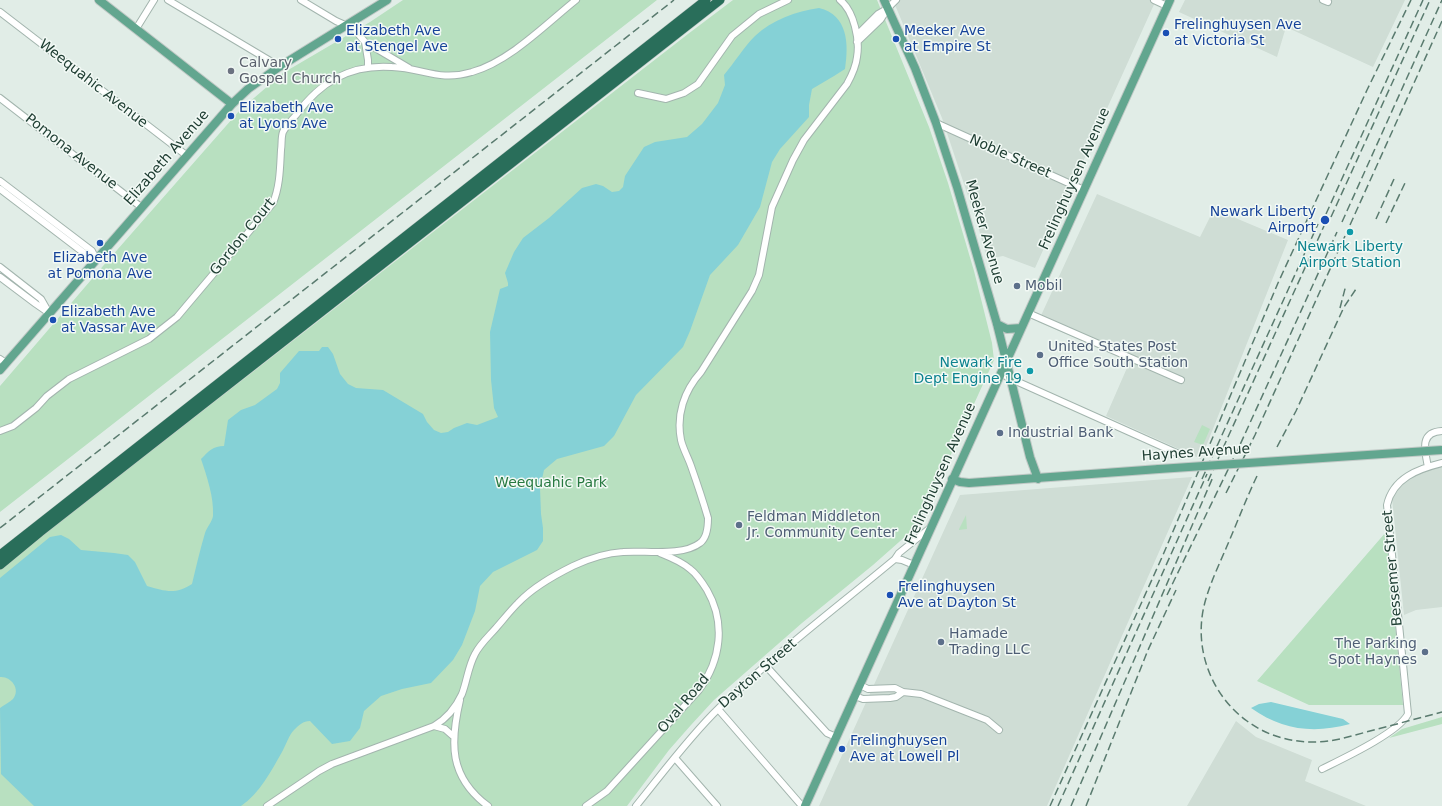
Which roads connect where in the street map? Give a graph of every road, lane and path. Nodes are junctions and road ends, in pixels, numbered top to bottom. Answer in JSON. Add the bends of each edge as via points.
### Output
{"nodes":[{"id":1,"x":99,"y":0,"type":"edge"},
{"id":2,"x":154,"y":0,"type":"edge"},
{"id":3,"x":168,"y":0,"type":"edge"},
{"id":4,"x":301,"y":0,"type":"edge"},
{"id":5,"x":387,"y":0,"type":"edge"},
{"id":6,"x":576,"y":0,"type":"edge"},
{"id":7,"x":706,"y":0,"type":"edge"},
{"id":8,"x":720,"y":0,"type":"edge"},
{"id":9,"x":724,"y":0,"type":"edge"},
{"id":10,"x":788,"y":0,"type":"edge"},
{"id":11,"x":840,"y":0,"type":"edge"},
{"id":12,"x":884,"y":0,"type":"edge"},
{"id":13,"x":896,"y":0,"type":"edge"},
{"id":14,"x":1154,"y":0,"type":"edge"},
{"id":15,"x":1168,"y":3,"type":"edge"},
{"id":16,"x":888,"y":8,"type":"junction"},
{"id":17,"x":0,"y":12,"type":"edge"},
{"id":18,"x":697,"y":17,"type":"junction"},
{"id":19,"x":347,"y":26,"type":"junction"},
{"id":20,"x":136,"y":29,"type":"junction"},
{"id":21,"x":857,"y":39,"type":"junction"},
{"id":22,"x":365,"y":42,"type":"junction"},
{"id":23,"x":279,"y":67,"type":"junction"},
{"id":24,"x":368,"y":67,"type":"junction"},
{"id":25,"x":412,"y":70,"type":"junction"},
{"id":26,"x":638,"y":93,"type":"dead end"},
{"id":27,"x":0,"y":98,"type":"edge"},
{"id":28,"x":232,"y":104,"type":"junction"},
{"id":29,"x":936,"y":123,"type":"junction"},
{"id":30,"x":186,"y":156,"type":"junction"},
{"id":31,"x":0,"y":181,"type":"edge"},
{"id":32,"x":0,"y":188,"type":"edge"},
{"id":33,"x":1084,"y":190,"type":"junction"},
{"id":34,"x":141,"y":207,"type":"junction"},
{"id":35,"x":42,"y":217,"type":"junction"},
{"id":36,"x":96,"y":259,"type":"junction"},
{"id":37,"x":0,"y":267,"type":"edge"},
{"id":38,"x":0,"y":277,"type":"edge"},
{"id":39,"x":49,"y":313,"type":"junction"},
{"id":40,"x":1028,"y":313,"type":"junction"},
{"id":41,"x":997,"y":324,"type":"junction"},
{"id":42,"x":1021,"y":328,"type":"junction"},
{"id":43,"x":3,"y":361,"type":"edge"},
{"id":44,"x":1006,"y":361,"type":"junction"},
{"id":45,"x":0,"y":370,"type":"edge"},
{"id":46,"x":1000,"y":374,"type":"junction"},
{"id":47,"x":1010,"y":378,"type":"junction"},
{"id":48,"x":1181,"y":380,"type":"dead end"},
{"id":49,"x":0,"y":431,"type":"edge"},
{"id":50,"x":1442,"y":431,"type":"edge"},
{"id":51,"x":1442,"y":450,"type":"edge"},
{"id":52,"x":1181,"y":455,"type":"dead end"},
{"id":53,"x":1442,"y":463,"type":"edge"},
{"id":54,"x":1428,"y":467,"type":"junction"},
{"id":55,"x":952,"y":479,"type":"junction"},
{"id":56,"x":1038,"y":479,"type":"junction"},
{"id":57,"x":931,"y":527,"type":"junction"},
{"id":58,"x":660,"y":552,"type":"junction"},
{"id":59,"x":0,"y":554,"type":"edge"},
{"id":60,"x":895,"y":559,"type":"junction"},
{"id":61,"x":0,"y":565,"type":"edge"},
{"id":62,"x":914,"y":566,"type":"junction"},
{"id":63,"x":766,"y":666,"type":"junction"},
{"id":64,"x":860,"y":685,"type":"junction"},
{"id":65,"x":903,"y":692,"type":"junction"},
{"id":66,"x":462,"y":694,"type":"junction"},
{"id":67,"x":855,"y":696,"type":"junction"},
{"id":68,"x":718,"y":709,"type":"junction"},
{"id":69,"x":434,"y":726,"type":"junction"},
{"id":70,"x":998,"y":730,"type":"dead end"},
{"id":71,"x":453,"y":736,"type":"junction"},
{"id":72,"x":836,"y":737,"type":"junction"},
{"id":73,"x":675,"y":758,"type":"junction"},
{"id":74,"x":1322,"y":770,"type":"dead end"},
{"id":75,"x":267,"y":806,"type":"edge"},
{"id":76,"x":488,"y":806,"type":"edge"},
{"id":77,"x":586,"y":806,"type":"edge"},
{"id":78,"x":636,"y":806,"type":"edge"},
{"id":79,"x":717,"y":806,"type":"edge"},
{"id":80,"x":802,"y":806,"type":"edge"},
{"id":81,"x":805,"y":806,"type":"edge"}],
"edges":[{"from":1,"to":20,"type":"main road"},
{"from":2,"to":20,"type":"street"},
{"from":3,"to":23,"type":"street"},
{"from":4,"to":19,"type":"street"},
{"from":5,"to":19,"type":"main road","name":"Elizabeth Avenue"},
{"from":6,"to":25,"type":"street","name":"Gordon Court","via":[[506,57],[474,72],[442,76]]},
{"from":7,"to":59,"type":"highway"},
{"from":8,"to":18,"type":"highway"},
{"from":9,"to":18,"type":"highway"},
{"from":10,"to":26,"type":"street","via":[[759,14],[732,36],[698,84],[684,94],[666,99]]},
{"from":11,"to":21,"type":"street","via":[[851,17]]},
{"from":12,"to":16,"type":"main road","name":"Meeker Avenue"},
{"from":13,"to":16,"type":"street"},
{"from":14,"to":15,"type":"street"},
{"from":15,"to":33,"type":"main road","name":"Frelinghuysen Avenue"},
{"from":16,"to":21,"type":"street","via":[[878,14]]},
{"from":16,"to":29,"type":"main road","name":"Meeker Avenue"},
{"from":17,"to":30,"type":"street","name":"Weequahic Avenue"},
{"from":18,"to":61,"type":"highway"},
{"from":19,"to":22,"type":"street","via":[[354,29]]},
{"from":19,"to":23,"type":"main road","name":"Elizabeth Avenue"},
{"from":20,"to":28,"type":"main road"},
{"from":21,"to":58,"type":"street","via":[[857,56],[848,84],[804,140],[772,207],[759,275],[752,291],[701,372],[692,382],[682,403],[682,442],[708,518],[704,538],[691,548]]},
{"from":22,"to":24,"type":"street"},
{"from":22,"to":25,"type":"street"},
{"from":23,"to":28,"type":"main road","name":"Elizabeth Avenue"},
{"from":24,"to":25,"type":"street","name":"Gordon Court"},
{"from":24,"to":49,"type":"street","name":"Gordon Court","via":[[330,80],[306,101],[283,132],[278,188],[273,203],[177,317],[149,339],[69,380],[13,426]]},
{"from":27,"to":34,"type":"street","name":"Pomona Avenue"},
{"from":28,"to":30,"type":"main road","name":"Elizabeth Avenue"},
{"from":29,"to":33,"type":"street","name":"Noble Street"},
{"from":29,"to":41,"type":"main road","name":"Meeker Avenue"},
{"from":30,"to":34,"type":"main road","name":"Elizabeth Avenue"},
{"from":31,"to":35,"type":"street"},
{"from":32,"to":35,"type":"street"},
{"from":33,"to":40,"type":"main road","name":"Frelinghuysen Avenue"},
{"from":34,"to":36,"type":"main road","name":"Elizabeth Avenue"},
{"from":35,"to":36,"type":"street","via":[[92,251]]},
{"from":36,"to":39,"type":"main road","name":"Elizabeth Avenue"},
{"from":37,"to":39,"type":"street","via":[[40,298]]},
{"from":38,"to":39,"type":"street"},
{"from":39,"to":43,"type":"main road","name":"Elizabeth Avenue"},
{"from":40,"to":42,"type":"main road","name":"Frelinghuysen Avenue"},
{"from":40,"to":48,"type":"street"},
{"from":41,"to":42,"type":"main road","via":[[1007,329]]},
{"from":41,"to":44,"type":"main road","name":"Meeker Avenue"},
{"from":42,"to":44,"type":"main road","name":"Frelinghuysen Avenue"},
{"from":43,"to":45,"type":"main road","name":"Elizabeth Avenue"},
{"from":44,"to":46,"type":"main road","name":"Frelinghuysen Avenue"},
{"from":44,"to":47,"type":"main road","name":"Meeker Avenue"},
{"from":46,"to":47,"type":"street"},
{"from":46,"to":55,"type":"main road","name":"Frelinghuysen Avenue"},
{"from":47,"to":52,"type":"street"},
{"from":47,"to":56,"type":"main road","name":"Meeker Avenue","via":[[1030,458]]},
{"from":50,"to":54,"type":"street","via":[[1431,433],[1427,438],[1425,450]]},
{"from":51,"to":56,"type":"main road","name":"Haynes Avenue","bridge":true},
{"from":53,"to":54,"type":"street","name":"Bessemer Street"},
{"from":54,"to":74,"type":"street","name":"Bessemer Street","via":[[1397,483],[1386,508],[1408,712],[1392,730]]},
{"from":55,"to":56,"type":"main road","name":"Haynes Avenue","via":[[969,483]]},
{"from":55,"to":57,"type":"main road","name":"Frelinghuysen Avenue"},
{"from":57,"to":60,"type":"street","name":"Dayton Street","via":[[898,553]]},
{"from":57,"to":62,"type":"main road","name":"Frelinghuysen Avenue"},
{"from":58,"to":66,"type":"street","via":[[620,552],[590,560],[563,572],[532,591],[518,602],[475,654]]},
{"from":58,"to":77,"type":"street","name":"Oval Road","via":[[690,568],[710,594],[718,624],[716,656],[710,673],[699,690],[607,791]]},
{"from":60,"to":62,"type":"street"},
{"from":60,"to":63,"type":"street","name":"Dayton Street"},
{"from":62,"to":64,"type":"main road","name":"Frelinghuysen Avenue"},
{"from":63,"to":68,"type":"street","name":"Dayton Street"},
{"from":63,"to":72,"type":"street","via":[[826,733]]},
{"from":64,"to":65,"type":"street","via":[[868,689],[895,688]]},
{"from":64,"to":67,"type":"main road","name":"Frelinghuysen Avenue"},
{"from":65,"to":67,"type":"street","via":[[896,698],[863,699]]},
{"from":65,"to":70,"type":"street","via":[[920,694],[987,720]]},
{"from":66,"to":69,"type":"street","via":[[446,717]]},
{"from":66,"to":71,"type":"street"},
{"from":67,"to":72,"type":"main road","name":"Frelinghuysen Avenue"},
{"from":68,"to":73,"type":"street","name":"Dayton Street"},
{"from":68,"to":80,"type":"street"},
{"from":69,"to":71,"type":"street","via":[[445,729]]},
{"from":69,"to":75,"type":"street","via":[[332,764]]},
{"from":71,"to":76,"type":"street","via":[[461,776],[473,794]]},
{"from":72,"to":81,"type":"main road","name":"Frelinghuysen Avenue"},
{"from":73,"to":78,"type":"street","name":"Dayton Street"},
{"from":73,"to":79,"type":"street"}]}
